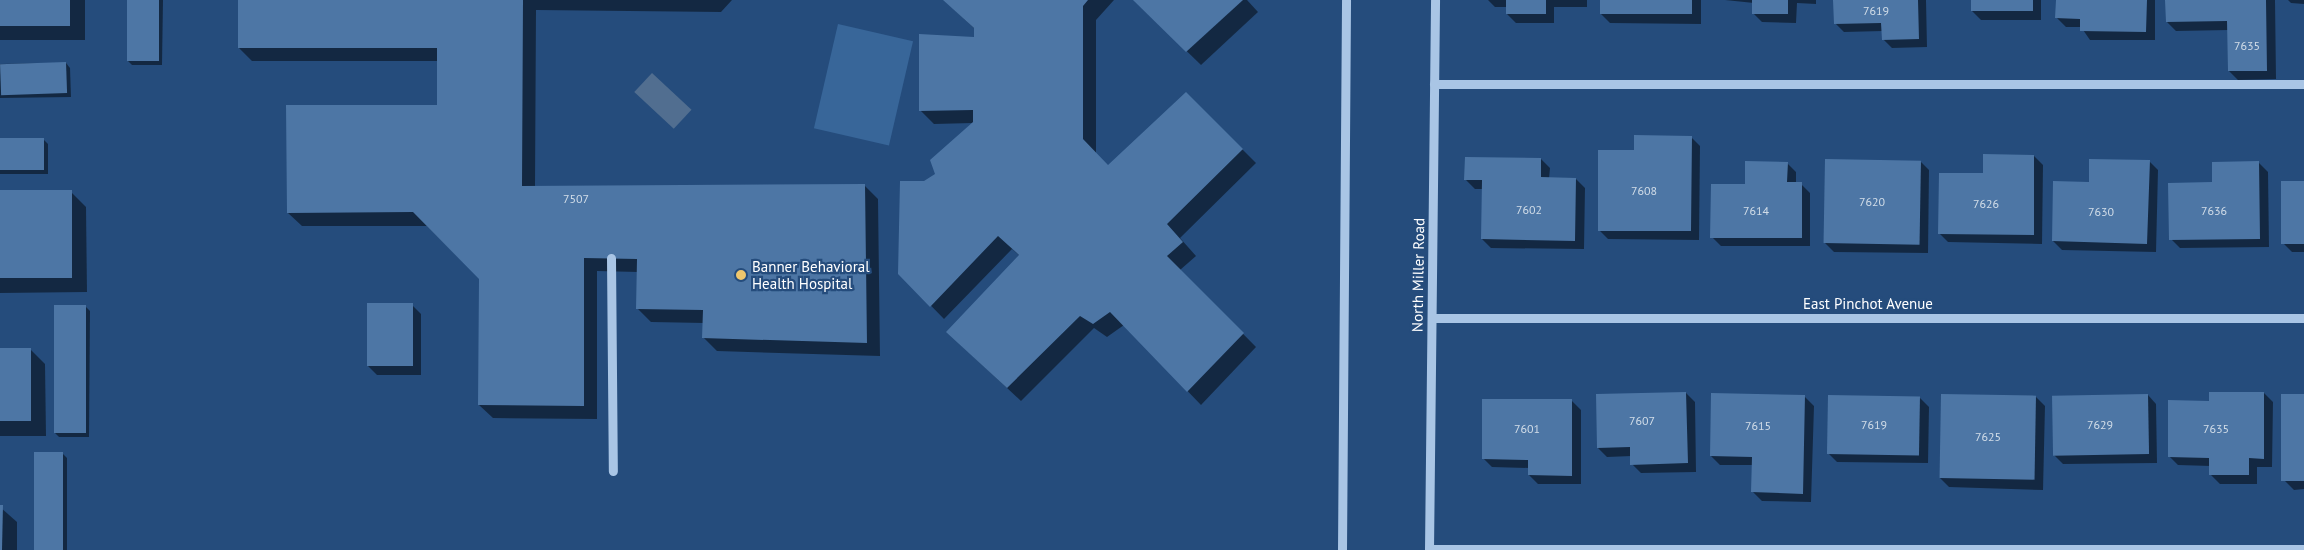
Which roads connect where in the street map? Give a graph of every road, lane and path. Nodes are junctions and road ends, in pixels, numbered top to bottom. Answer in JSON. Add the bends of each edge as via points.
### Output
{"nodes":[{"id":1,"x":1346,"y":0,"type":"edge"},
{"id":2,"x":1435,"y":0,"type":"edge"},
{"id":3,"x":1434,"y":84,"type":"junction"},
{"id":4,"x":2304,"y":84,"type":"edge"},
{"id":5,"x":611,"y":258,"type":"dead end"},
{"id":6,"x":1432,"y":318,"type":"junction"},
{"id":7,"x":2304,"y":318,"type":"edge"},
{"id":8,"x":613,"y":471,"type":"dead end"},
{"id":9,"x":2304,"y":549,"type":"edge"},
{"id":10,"x":1342,"y":550,"type":"edge"},
{"id":11,"x":1429,"y":550,"type":"edge"}],
"edges":[{"from":1,"to":10,"type":"street"},
{"from":2,"to":3,"type":"street","name":"North Miller Road"},
{"from":3,"to":4,"type":"street"},
{"from":3,"to":6,"type":"street","name":"North Miller Road"},
{"from":5,"to":8,"type":"street"},
{"from":6,"to":7,"type":"street","name":"East Pinchot Avenue"},
{"from":6,"to":11,"type":"street","name":"North Miller Road"},
{"from":9,"to":11,"type":"street"}]}
